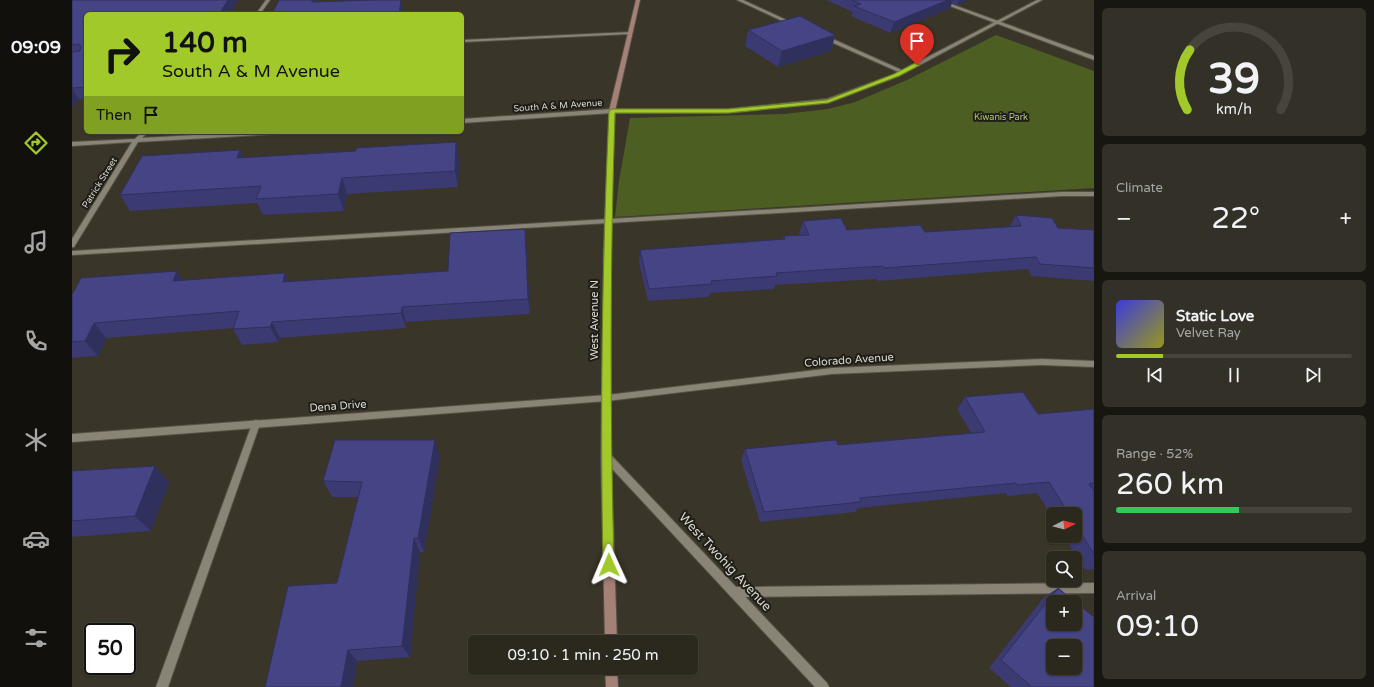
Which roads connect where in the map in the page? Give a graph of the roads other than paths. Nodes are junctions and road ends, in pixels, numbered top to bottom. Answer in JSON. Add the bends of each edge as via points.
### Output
{"nodes":[{"id":1,"x":268,"y":0,"type":"edge"},
{"id":2,"x":638,"y":0,"type":"edge"},
{"id":3,"x":739,"y":0,"type":"edge"},
{"id":4,"x":936,"y":0,"type":"edge"},
{"id":5,"x":1040,"y":0,"type":"edge"},
{"id":6,"x":259,"y":12,"type":"edge"},
{"id":7,"x":998,"y":22,"type":"junction"},
{"id":8,"x":796,"y":25,"type":"edge"},
{"id":9,"x":630,"y":33,"type":"junction"},
{"id":10,"x":817,"y":34,"type":"edge"},
{"id":11,"x":464,"y":41,"type":"edge"},
{"id":12,"x":1094,"y":58,"type":"edge"},
{"id":13,"x":903,"y":72,"type":"junction"},
{"id":14,"x":612,"y":111,"type":"junction"},
{"id":15,"x":464,"y":121,"type":"edge"},
{"id":16,"x":143,"y":134,"type":"edge"},
{"id":17,"x":241,"y":134,"type":"edge"},
{"id":18,"x":136,"y":140,"type":"junction"},
{"id":19,"x":72,"y":144,"type":"edge"},
{"id":20,"x":1094,"y":194,"type":"edge"},
{"id":21,"x":608,"y":220,"type":"junction"},
{"id":22,"x":72,"y":245,"type":"edge"},
{"id":23,"x":72,"y":252,"type":"edge"},
{"id":24,"x":1094,"y":364,"type":"edge"},
{"id":25,"x":607,"y":398,"type":"junction"},
{"id":26,"x":256,"y":424,"type":"junction"},
{"id":27,"x":72,"y":438,"type":"edge"},
{"id":28,"x":606,"y":456,"type":"junction"},
{"id":29,"x":1094,"y":588,"type":"edge"},
{"id":30,"x":734,"y":592,"type":"junction"},
{"id":31,"x":611,"y":635,"type":"edge"},
{"id":32,"x":611,"y":675,"type":"edge"},
{"id":33,"x":162,"y":687,"type":"edge"},
{"id":34,"x":612,"y":687,"type":"edge"},
{"id":35,"x":824,"y":687,"type":"edge"}],
"edges":[{"from":1,"to":6,"type":"street"},
{"from":2,"to":9,"type":"main road","name":"West Avenue N"},
{"from":3,"to":8,"type":"street"},
{"from":4,"to":7,"type":"street"},
{"from":5,"to":7,"type":"street","name":"South A & M Avenue"},
{"from":7,"to":12,"type":"street"},
{"from":7,"to":13,"type":"street","name":"South A & M Avenue"},
{"from":9,"to":11,"type":"street"},
{"from":9,"to":14,"type":"main road","name":"West Avenue N"},
{"from":10,"to":13,"type":"street"},
{"from":13,"to":14,"type":"street","name":"South A & M Avenue","via":[[828,101],[728,111]]},
{"from":14,"to":15,"type":"street","name":"South A & M Avenue"},
{"from":14,"to":21,"type":"main road","name":"West Avenue N"},
{"from":16,"to":18,"type":"street","name":"Patrick Street"},
{"from":17,"to":18,"type":"street"},
{"from":18,"to":19,"type":"street"},
{"from":18,"to":22,"type":"street","name":"Patrick Street"},
{"from":20,"to":21,"type":"street"},
{"from":21,"to":23,"type":"street"},
{"from":21,"to":25,"type":"main road","name":"West Avenue N"},
{"from":24,"to":25,"type":"street","name":"Colorado Avenue","via":[[1042,362],[832,371]]},
{"from":25,"to":26,"type":"street","name":"Dena Drive"},
{"from":25,"to":28,"type":"main road","name":"West Avenue N"},
{"from":26,"to":27,"type":"street","name":"Dena Drive"},
{"from":26,"to":33,"type":"street"},
{"from":28,"to":30,"type":"street","name":"West Twohig Avenue"},
{"from":28,"to":31,"type":"main road","name":"West Avenue N"},
{"from":29,"to":30,"type":"street"},
{"from":30,"to":35,"type":"street","name":"West Twohig Avenue"},
{"from":32,"to":34,"type":"main road"}]}
